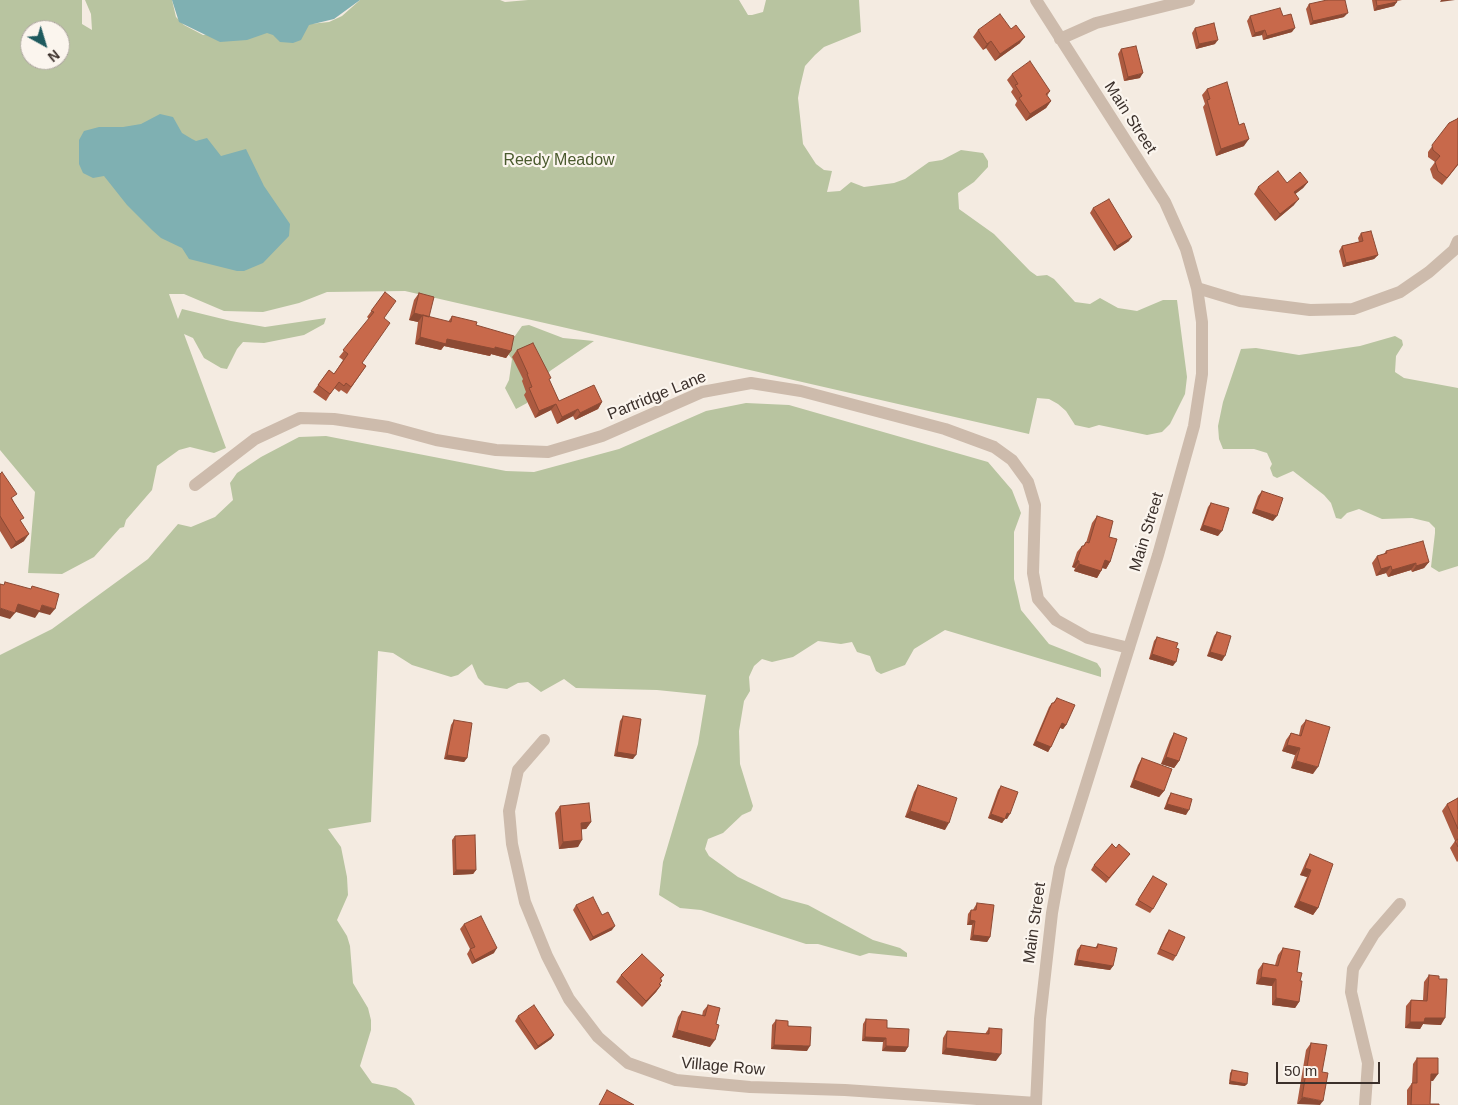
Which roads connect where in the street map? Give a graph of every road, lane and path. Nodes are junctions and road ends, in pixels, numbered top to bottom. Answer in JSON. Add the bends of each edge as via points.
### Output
{"nodes":[{"id":1,"x":1036,"y":0,"type":"edge"},
{"id":2,"x":1189,"y":0,"type":"edge"},
{"id":3,"x":1060,"y":39,"type":"junction"},
{"id":4,"x":1456,"y":248,"type":"edge"},
{"id":5,"x":1197,"y":288,"type":"junction"},
{"id":6,"x":195,"y":484,"type":"dead end"},
{"id":7,"x":1129,"y":648,"type":"junction"},
{"id":8,"x":544,"y":740,"type":"dead end"},
{"id":9,"x":1400,"y":904,"type":"dead end"},
{"id":10,"x":1036,"y":1104,"type":"edge"},
{"id":11,"x":1365,"y":1105,"type":"edge"}],
"edges":[{"from":1,"to":3,"type":"street","name":"Main Street"},
{"from":2,"to":3,"type":"street","via":[[1096,23]]},
{"from":3,"to":5,"type":"street","name":"Main Street","via":[[1165,202],[1186,249]]},
{"from":4,"to":5,"type":"street","via":[[1400,292],[1353,309],[1310,310],[1240,301]]},
{"from":5,"to":7,"type":"street","name":"Main Street","via":[[1202,322],[1202,374],[1194,426]]},
{"from":6,"to":7,"type":"street","name":"Partridge Lane","via":[[255,439],[300,418],[334,419],[496,450],[548,452],[602,436],[702,392],[751,383],[802,390],[945,429],[994,447],[1012,460],[1028,482],[1035,505],[1033,573],[1038,599],[1056,620],[1088,638]]},
{"from":7,"to":10,"type":"street","name":"Main Street","via":[[1060,868],[1040,1019]]},
{"from":8,"to":10,"type":"street","name":"Village Row","via":[[518,770],[509,811],[512,844],[525,902],[569,999],[598,1037],[628,1062],[676,1080]]},
{"from":9,"to":11,"type":"street","via":[[1374,934],[1354,969],[1351,992],[1368,1063]]}]}
